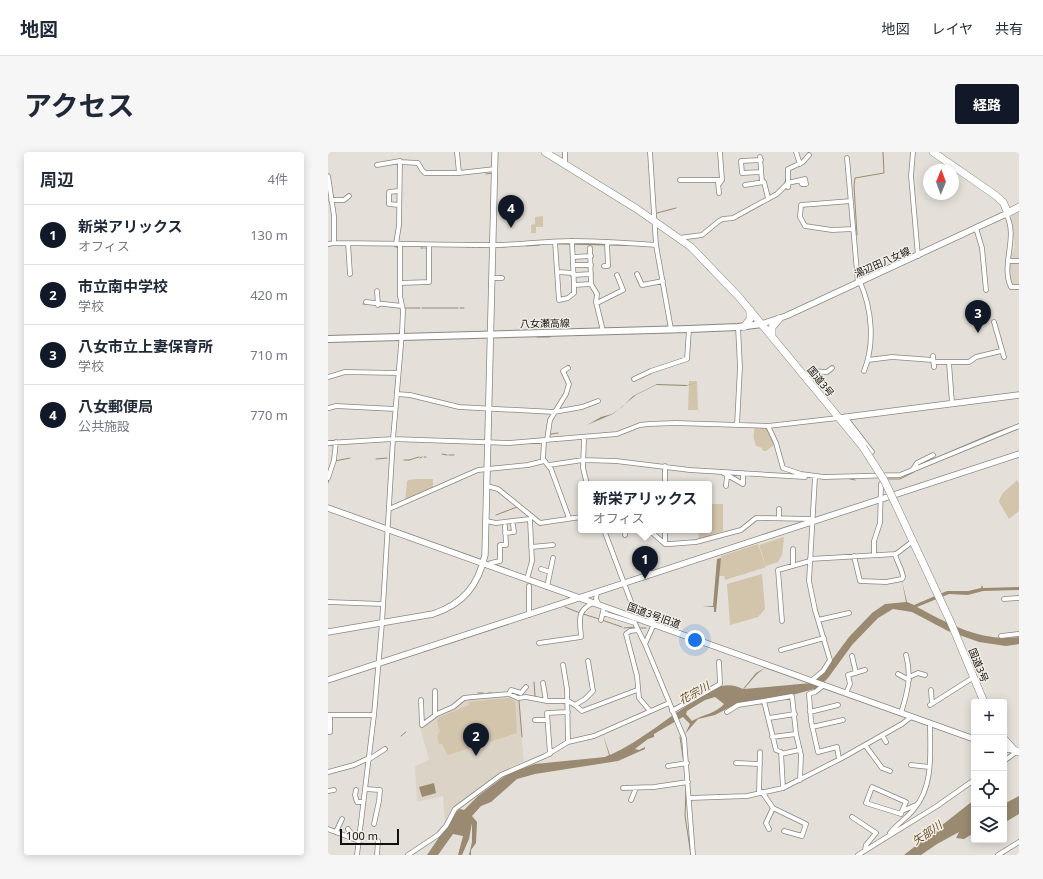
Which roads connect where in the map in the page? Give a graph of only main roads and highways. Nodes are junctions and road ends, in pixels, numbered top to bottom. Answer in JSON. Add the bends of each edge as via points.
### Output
{"nodes":[{"id":1,"x":546,"y":152,"type":"edge"},
{"id":2,"x":933,"y":152,"type":"edge"},
{"id":3,"x":1019,"y":207,"type":"edge"},
{"id":4,"x":750,"y":309,"type":"junction"},
{"id":5,"x":779,"y":319,"type":"road end"},
{"id":6,"x":762,"y":324,"type":"junction"},
{"id":7,"x":741,"y":327,"type":"junction"},
{"id":8,"x":772,"y":336,"type":"junction"},
{"id":9,"x":328,"y":338,"type":"edge"},
{"id":10,"x":983,"y":699,"type":"edge"},
{"id":11,"x":1007,"y":742,"type":"edge"},
{"id":12,"x":1017,"y":754,"type":"edge"}],
"edges":[{"from":1,"to":4,"type":"highway","name":"国道3号","via":[[654,220],[691,247]]},
{"from":2,"to":3,"type":"highway","via":[[995,195],[1003,202],[1007,213]]},
{"from":4,"to":6,"type":"highway","name":"国道3号"},
{"from":4,"to":7,"type":"highway","via":[[750,319]]},
{"from":5,"to":8,"type":"highway","via":[[772,326]]},
{"from":6,"to":7,"type":"main road","name":"八女瀬高線"},
{"from":6,"to":8,"type":"highway","name":"国道3号"},
{"from":7,"to":9,"type":"main road","name":"八女瀬高線"},
{"from":8,"to":10,"type":"highway","name":"国道3号","bridge":true,"via":[[842,417],[884,480],[951,623]]},
{"from":11,"to":12,"type":"highway"}]}
